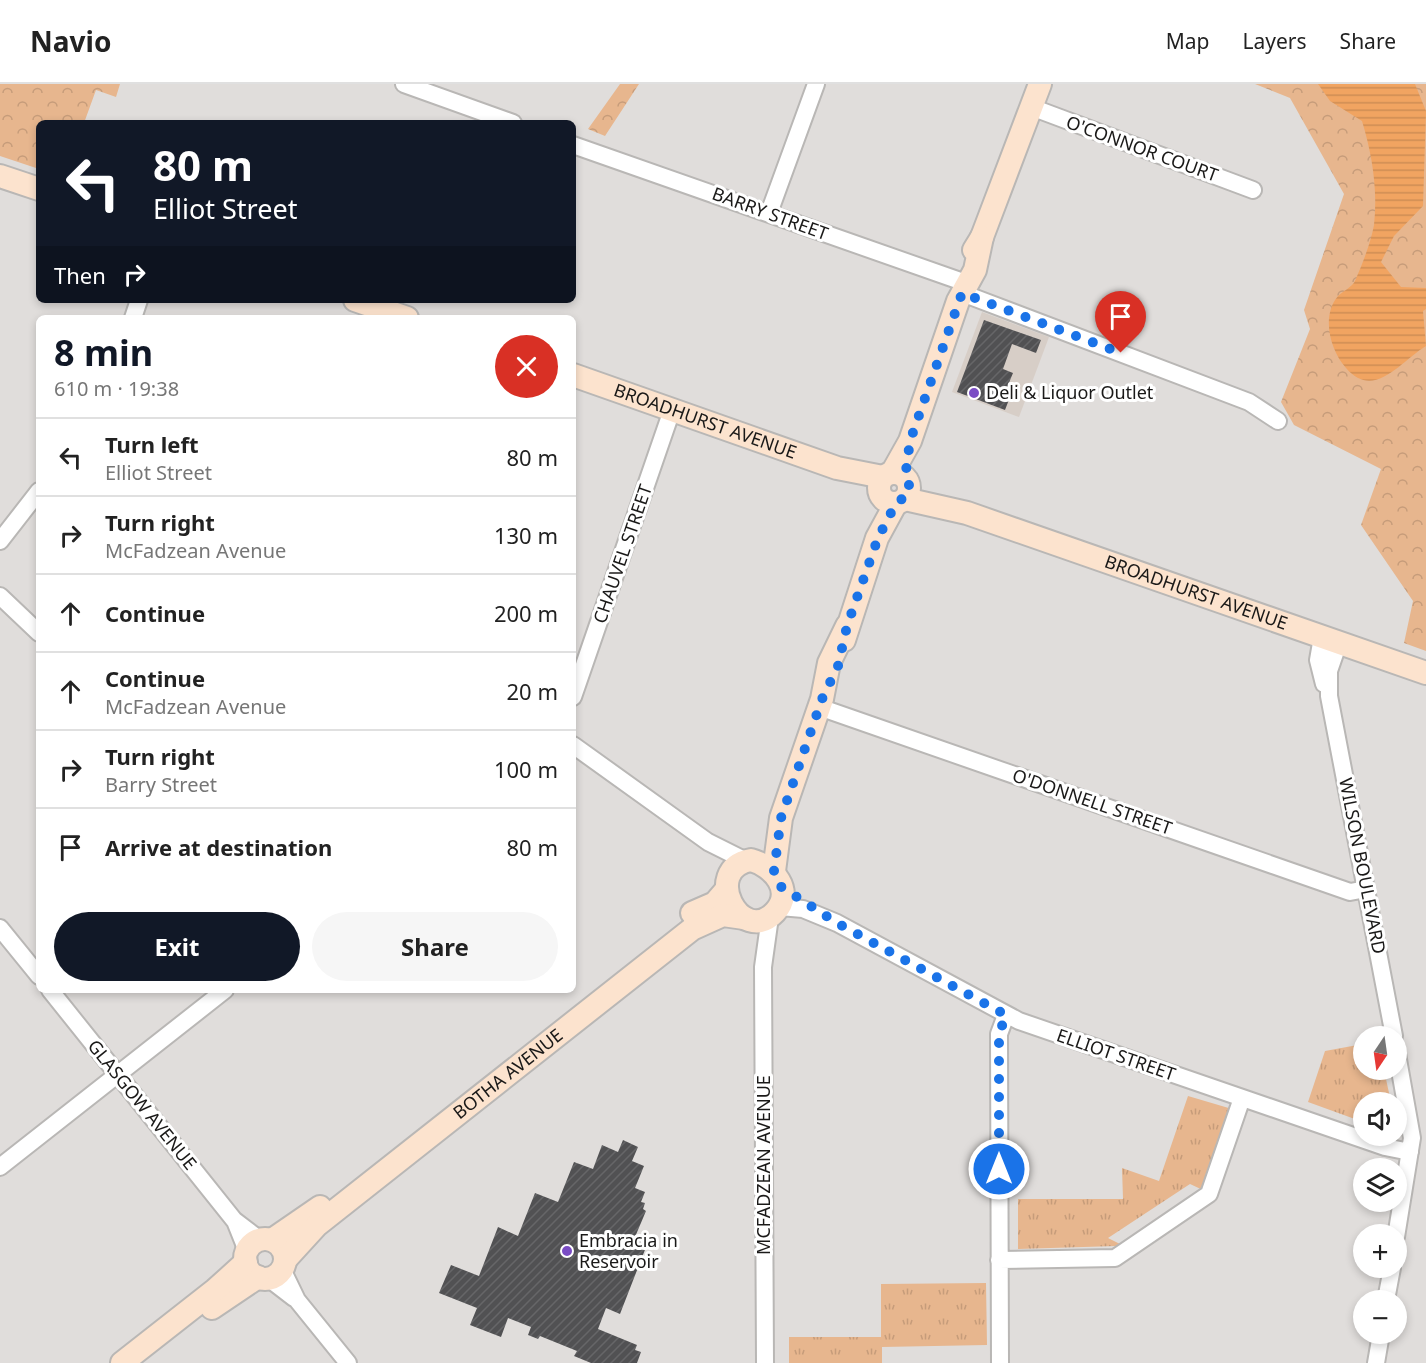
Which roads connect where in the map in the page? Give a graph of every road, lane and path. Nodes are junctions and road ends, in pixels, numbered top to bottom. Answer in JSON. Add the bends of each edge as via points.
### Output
{"nodes":[{"id":1,"x":404,"y":84,"type":"edge"},
{"id":2,"x":816,"y":84,"type":"edge"},
{"id":3,"x":1040,"y":84,"type":"edge"},
{"id":4,"x":1030,"y":108,"type":"junction"},
{"id":5,"x":505,"y":120,"type":"edge"},
{"id":6,"x":576,"y":146,"type":"edge"},
{"id":7,"x":0,"y":176,"type":"edge"},
{"id":8,"x":36,"y":188,"type":"edge"},
{"id":9,"x":1253,"y":190,"type":"dead end"},
{"id":10,"x":770,"y":213,"type":"junction"},
{"id":11,"x":964,"y":288,"type":"junction"},
{"id":12,"x":364,"y":303,"type":"edge"},
{"id":13,"x":398,"y":315,"type":"edge"},
{"id":14,"x":576,"y":376,"type":"edge"},
{"id":15,"x":672,"y":410,"type":"junction"},
{"id":16,"x":1278,"y":421,"type":"dead end"},
{"id":17,"x":894,"y":488,"type":"junction"},
{"id":18,"x":36,"y":495,"type":"edge"},
{"id":19,"x":0,"y":541,"type":"edge"},
{"id":20,"x":0,"y":596,"type":"edge"},
{"id":21,"x":36,"y":630,"type":"edge"},
{"id":22,"x":1331,"y":640,"type":"junction"},
{"id":23,"x":1426,"y":673,"type":"edge"},
{"id":24,"x":576,"y":688,"type":"edge"},
{"id":25,"x":820,"y":703,"type":"junction"},
{"id":26,"x":576,"y":747,"type":"edge"},
{"id":27,"x":781,"y":818,"type":"junction"},
{"id":28,"x":739,"y":870,"type":"junction"},
{"id":29,"x":1366,"y":889,"type":"junction"},
{"id":30,"x":776,"y":895,"type":"junction"},
{"id":31,"x":746,"y":919,"type":"junction"},
{"id":32,"x":0,"y":928,"type":"edge"},
{"id":33,"x":763,"y":967,"type":"junction"},
{"id":34,"x":36,"y":972,"type":"edge"},
{"id":35,"x":617,"y":980,"type":"junction"},
{"id":36,"x":52,"y":993,"type":"edge"},
{"id":37,"x":221,"y":993,"type":"edge"},
{"id":38,"x":1006,"y":1015,"type":"junction"},
{"id":39,"x":1392,"y":1026,"type":"edge"},
{"id":40,"x":119,"y":1075,"type":"junction"},
{"id":41,"x":1402,"y":1080,"type":"edge"},
{"id":42,"x":1242,"y":1098,"type":"junction"},
{"id":43,"x":1410,"y":1152,"type":"junction"},
{"id":44,"x":0,"y":1167,"type":"edge"},
{"id":45,"x":1398,"y":1224,"type":"edge"},
{"id":46,"x":265,"y":1260,"type":"junction"},
{"id":47,"x":999,"y":1260,"type":"junction"},
{"id":48,"x":1379,"y":1344,"type":"edge"},
{"id":49,"x":123,"y":1363,"type":"edge"},
{"id":50,"x":142,"y":1363,"type":"edge"},
{"id":51,"x":348,"y":1363,"type":"edge"},
{"id":52,"x":765,"y":1363,"type":"edge"},
{"id":53,"x":1000,"y":1363,"type":"edge"},
{"id":54,"x":1376,"y":1363,"type":"edge"}],
"edges":[{"from":1,"to":5,"type":"street"},
{"from":2,"to":10,"type":"street"},
{"from":3,"to":4,"type":"street","name":"MCFADZEAN AVENUE"},
{"from":4,"to":9,"type":"street","name":"O'CONNOR COURT"},
{"from":4,"to":11,"type":"street","name":"MCFADZEAN AVENUE","via":[[982,237],[967,266]]},
{"from":6,"to":10,"type":"street","name":"BARRY STREET"},
{"from":7,"to":8,"type":"street"},
{"from":10,"to":11,"type":"street","name":"BARRY STREET"},
{"from":11,"to":16,"type":"street","name":"BARRY STREET","via":[[1249,402]]},
{"from":11,"to":17,"type":"street","name":"MCFADZEAN AVENUE"},
{"from":12,"to":13,"type":"street"},
{"from":14,"to":15,"type":"street","name":"BROADHURST AVENUE"},
{"from":15,"to":17,"type":"street","name":"BROADHURST AVENUE"},
{"from":15,"to":24,"type":"street","name":"CHAUVEL STREET"},
{"from":17,"to":22,"type":"street","name":"BROADHURST AVENUE"},
{"from":17,"to":25,"type":"street","name":"MCFADZEAN AVENUE","via":[[847,626],[829,663]]},
{"from":18,"to":19,"type":"street"},
{"from":20,"to":21,"type":"street"},
{"from":22,"to":23,"type":"street","name":"BROADHURST AVENUE"},
{"from":22,"to":29,"type":"street","name":"WILSON BOULEVARD","via":[[1318,660],[1329,696]]},
{"from":25,"to":27,"type":"street","name":"MCFADZEAN AVENUE"},
{"from":25,"to":29,"type":"street","name":"O'DONNELL STREET","via":[[1350,892]]},
{"from":26,"to":28,"type":"street","via":[[708,842]]},
{"from":27,"to":28,"type":"street","name":"MCFADZEAN AVENUE"},
{"from":27,"to":30,"type":"street","name":"MCFADZEAN AVENUE"},
{"from":28,"to":30,"type":"street","via":[[765,863]]},
{"from":28,"to":31,"type":"street","via":[[731,902]]},
{"from":28,"to":35,"type":"street","name":"BOTHA AVENUE","via":[[715,903],[688,915]]},
{"from":29,"to":39,"type":"street","name":"WILSON BOULEVARD"},
{"from":30,"to":31,"type":"street","name":"BOTHA AVENUE","via":[[755,922]]},
{"from":30,"to":33,"type":"street","name":"MCFADZEAN AVENUE"},
{"from":30,"to":38,"type":"street","name":"ELLIOT STREET","via":[[837,923]]},
{"from":31,"to":33,"type":"street","name":"MCFADZEAN AVENUE","via":[[756,937]]},
{"from":31,"to":35,"type":"street","name":"BOTHA AVENUE","via":[[723,915],[706,920]]},
{"from":32,"to":34,"type":"street"},
{"from":33,"to":52,"type":"street","name":"MCFADZEAN AVENUE"},
{"from":35,"to":46,"type":"street","name":"BOTHA AVENUE","via":[[400,1152],[309,1216]]},
{"from":36,"to":40,"type":"street","name":"GLASGOW AVENUE"},
{"from":37,"to":40,"type":"street"},
{"from":38,"to":42,"type":"street","name":"ELLIOT STREET"},
{"from":38,"to":47,"type":"street","via":[[999,1034]]},
{"from":40,"to":44,"type":"street"},
{"from":40,"to":46,"type":"street","name":"GLASGOW AVENUE"},
{"from":41,"to":43,"type":"street","via":[[1410,1119]]},
{"from":42,"to":43,"type":"street","name":"ELLIOT STREET"},
{"from":42,"to":47,"type":"street","via":[[1209,1194],[1115,1258]]},
{"from":43,"to":45,"type":"street"},
{"from":46,"to":49,"type":"street","name":"BOTHA AVENUE","via":[[215,1290]]},
{"from":46,"to":50,"type":"street","name":"BOTHA AVENUE"},
{"from":46,"to":51,"type":"street","name":"GLASGOW AVENUE"},
{"from":47,"to":53,"type":"street"},
{"from":48,"to":54,"type":"street"}]}
